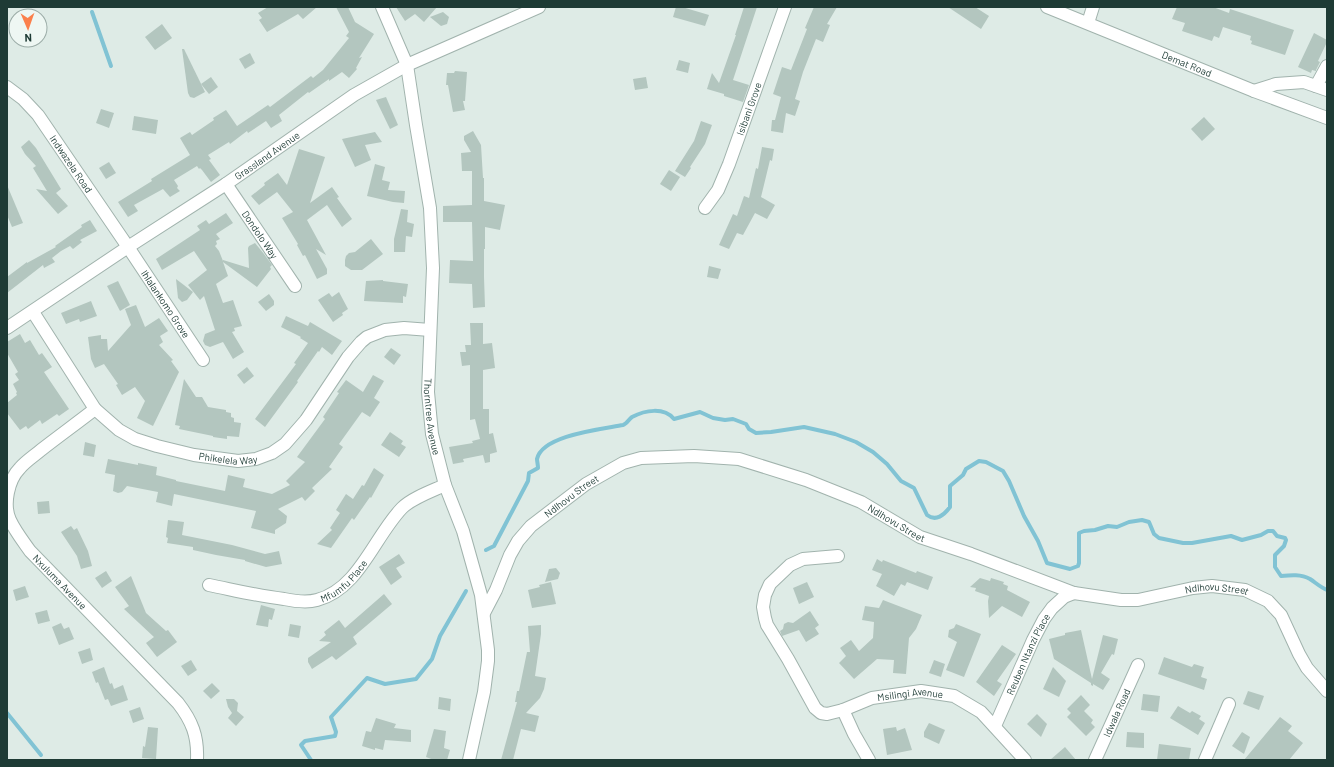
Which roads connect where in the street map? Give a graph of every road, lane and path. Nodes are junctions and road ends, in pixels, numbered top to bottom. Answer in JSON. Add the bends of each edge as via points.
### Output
{"nodes":[{"id":1,"x":382,"y":7,"type":"edge"},
{"id":2,"x":539,"y":7,"type":"edge"},
{"id":3,"x":785,"y":7,"type":"edge"},
{"id":4,"x":1047,"y":7,"type":"edge"},
{"id":5,"x":1093,"y":7,"type":"edge"},
{"id":6,"x":1088,"y":23,"type":"junction"},
{"id":7,"x":407,"y":65,"type":"junction"},
{"id":8,"x":1327,"y":66,"type":"edge"},
{"id":9,"x":7,"y":87,"type":"edge"},
{"id":10,"x":1322,"y":88,"type":"edge"},
{"id":11,"x":1254,"y":91,"type":"junction"},
{"id":12,"x":1327,"y":118,"type":"edge"},
{"id":13,"x":226,"y":184,"type":"junction"},
{"id":14,"x":705,"y":208,"type":"dead end"},
{"id":15,"x":128,"y":247,"type":"junction"},
{"id":16,"x":295,"y":286,"type":"dead end"},
{"id":17,"x":33,"y":312,"type":"junction"},
{"id":18,"x":7,"y":328,"type":"edge"},
{"id":19,"x":430,"y":330,"type":"junction"},
{"id":20,"x":202,"y":360,"type":"dead end"},
{"id":21,"x":95,"y":409,"type":"junction"},
{"id":22,"x":445,"y":485,"type":"junction"},
{"id":23,"x":838,"y":556,"type":"dead end"},
{"id":24,"x":209,"y":585,"type":"dead end"},
{"id":25,"x":1074,"y":593,"type":"junction"},
{"id":26,"x":484,"y":613,"type":"junction"},
{"id":27,"x":1138,"y":665,"type":"dead end"},
{"id":28,"x":1327,"y":691,"type":"edge"},
{"id":29,"x":1229,"y":704,"type":"dead end"},
{"id":30,"x":843,"y":710,"type":"junction"},
{"id":31,"x":995,"y":726,"type":"junction"},
{"id":32,"x":197,"y":759,"type":"dead end"},
{"id":33,"x":469,"y":760,"type":"edge"},
{"id":34,"x":870,"y":760,"type":"edge"},
{"id":35,"x":1025,"y":760,"type":"edge"},
{"id":36,"x":1095,"y":760,"type":"edge"},
{"id":37,"x":1205,"y":760,"type":"edge"}],
"edges":[{"from":1,"to":7,"type":"street","name":"Thorntree Avenue"},
{"from":2,"to":7,"type":"street","name":"Grassland Avenue"},
{"from":3,"to":14,"type":"street","name":"Isibani Grove","via":[[729,164],[718,190]]},
{"from":4,"to":6,"type":"street","name":"Demat Road"},
{"from":5,"to":6,"type":"street"},
{"from":6,"to":11,"type":"street","name":"Demat Road"},
{"from":7,"to":13,"type":"street","name":"Grassland Avenue","via":[[354,95]]},
{"from":7,"to":19,"type":"street","name":"Thorntree Avenue","via":[[430,208],[433,268]]},
{"from":8,"to":10,"type":"street"},
{"from":9,"to":15,"type":"street","name":"Indwazela Road","via":[[38,115]]},
{"from":10,"to":11,"type":"street","via":[[1304,82],[1276,84]]},
{"from":11,"to":12,"type":"street","name":"Demat Road"},
{"from":13,"to":15,"type":"street","name":"Grassland Avenue"},
{"from":13,"to":16,"type":"street","name":"Dondolo Way"},
{"from":15,"to":17,"type":"street","name":"Grassland Avenue"},
{"from":15,"to":20,"type":"street","name":"Ihlalankomo Grove"},
{"from":17,"to":18,"type":"street","name":"Grassland Avenue"},
{"from":17,"to":21,"type":"street","name":"Phikelela Way"},
{"from":19,"to":21,"type":"street","name":"Phikelela Way","via":[[385,330],[361,342],[306,420],[285,444],[256,459],[238,461],[194,455],[157,446],[118,430]]},
{"from":19,"to":22,"type":"street","name":"Thorntree Avenue","via":[[428,392],[432,434]]},
{"from":21,"to":32,"type":"street","name":"Nxuluma Avenue","via":[[19,468],[12,480],[7,510],[18,535],[30,551],[178,703],[196,736]]},
{"from":22,"to":24,"type":"street","name":"Mfumfu Place","via":[[403,507],[348,582],[317,600],[300,601],[258,596]]},
{"from":22,"to":26,"type":"street","name":"Thorntree Avenue","via":[[463,531]]},
{"from":23,"to":30,"type":"street","name":"Msilingi Avenue","via":[[803,559],[790,565],[770,584],[763,607],[767,625],[814,708],[827,714]]},
{"from":25,"to":26,"type":"street","name":"Ndlhovu Street","via":[[920,537],[861,502],[806,480],[739,460],[694,456],[641,458],[623,463],[586,484],[530,526],[518,541]]},
{"from":25,"to":28,"type":"street","name":"Ndlhovu Street","via":[[1138,600],[1212,586],[1245,590],[1268,601],[1281,614],[1298,654]]},
{"from":25,"to":31,"type":"street","name":"Reuben Ntanzi Place","via":[[1060,600],[1044,619]]},
{"from":26,"to":33,"type":"street","name":"Thorntree Avenue","via":[[488,661]]},
{"from":27,"to":36,"type":"street","name":"Idwala Road"},
{"from":29,"to":37,"type":"street"},
{"from":30,"to":31,"type":"street","name":"Msilingi Avenue","via":[[872,698],[921,691],[954,696],[981,712]]},
{"from":30,"to":34,"type":"street"},
{"from":31,"to":35,"type":"street","name":"Msilingi Avenue"}]}
